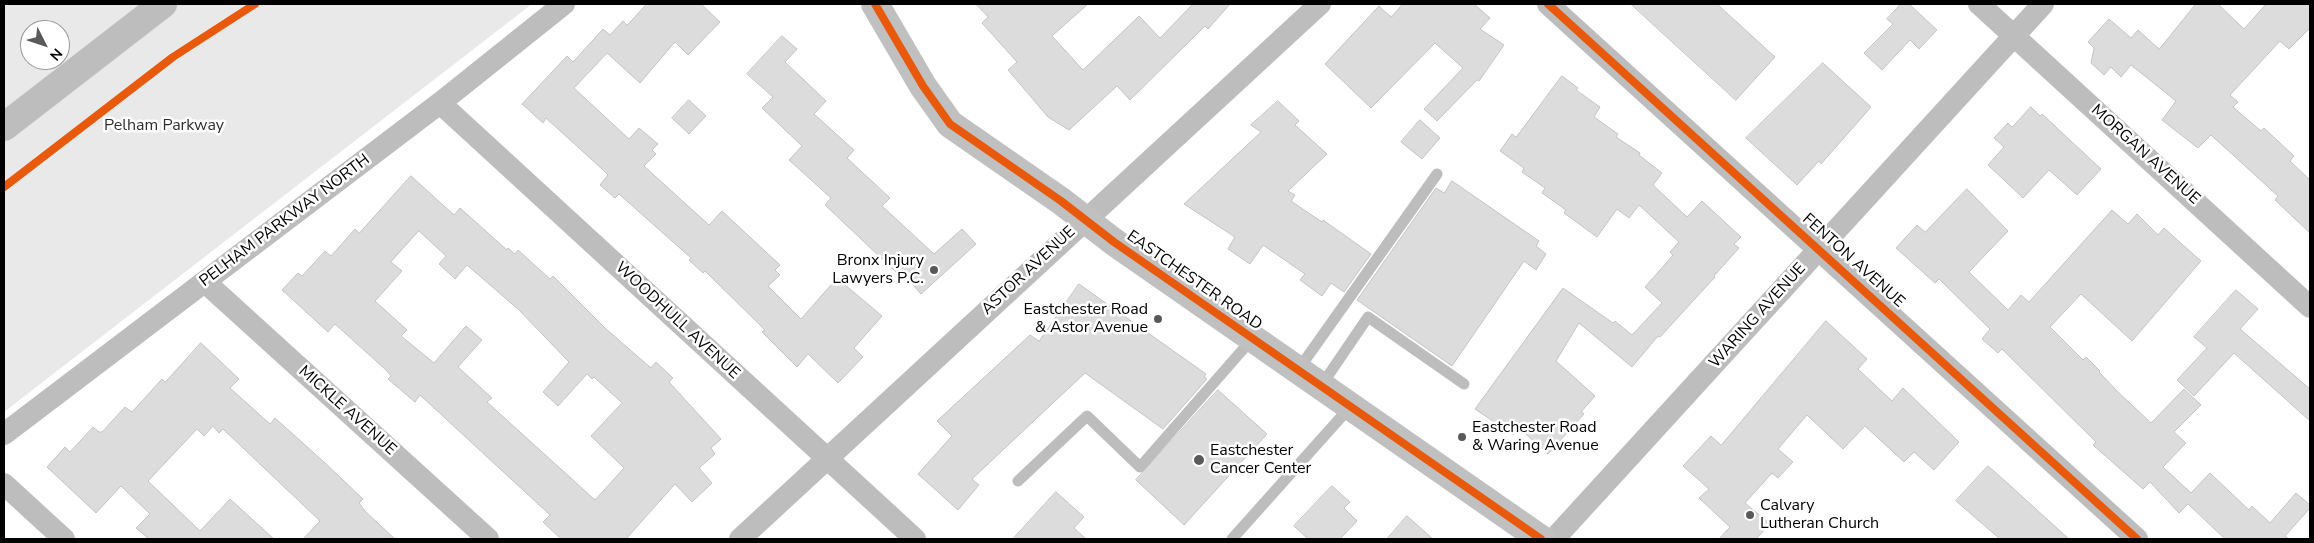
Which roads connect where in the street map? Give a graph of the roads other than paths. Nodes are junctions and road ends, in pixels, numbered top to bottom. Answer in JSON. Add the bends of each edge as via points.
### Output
{"nodes":[{"id":1,"x":163,"y":4,"type":"edge"},
{"id":2,"x":564,"y":4,"type":"edge"},
{"id":3,"x":875,"y":4,"type":"edge"},
{"id":4,"x":1320,"y":4,"type":"edge"},
{"id":5,"x":1548,"y":4,"type":"edge"},
{"id":6,"x":1979,"y":4,"type":"edge"},
{"id":7,"x":2043,"y":4,"type":"edge"},
{"id":8,"x":2014,"y":36,"type":"junction"},
{"id":9,"x":440,"y":103,"type":"junction"},
{"id":10,"x":4,"y":127,"type":"edge"},
{"id":11,"x":1437,"y":174,"type":"dead end"},
{"id":12,"x":1084,"y":220,"type":"junction"},
{"id":13,"x":1819,"y":249,"type":"junction"},
{"id":14,"x":205,"y":282,"type":"junction"},
{"id":15,"x":2310,"y":307,"type":"edge"},
{"id":16,"x":1253,"y":338,"type":"junction"},
{"id":17,"x":1298,"y":370,"type":"junction"},
{"id":18,"x":1464,"y":384,"type":"dead end"},
{"id":19,"x":1322,"y":386,"type":"junction"},
{"id":20,"x":1351,"y":406,"type":"junction"},
{"id":21,"x":4,"y":434,"type":"edge"},
{"id":22,"x":827,"y":459,"type":"junction"},
{"id":23,"x":1018,"y":481,"type":"dead end"},
{"id":24,"x":4,"y":484,"type":"edge"},
{"id":25,"x":64,"y":539,"type":"edge"},
{"id":26,"x":488,"y":539,"type":"edge"},
{"id":27,"x":740,"y":539,"type":"edge"},
{"id":28,"x":915,"y":539,"type":"edge"},
{"id":29,"x":1232,"y":539,"type":"edge"},
{"id":30,"x":1541,"y":539,"type":"edge"},
{"id":31,"x":1554,"y":539,"type":"edge"},
{"id":32,"x":2138,"y":539,"type":"edge"}],
"edges":[{"from":1,"to":10,"type":"main road"},
{"from":2,"to":9,"type":"street","name":"PELHAM PARKWAY NORTH"},
{"from":3,"to":12,"type":"main road","name":"EASTCHESTER ROAD","via":[[923,86],[950,124]]},
{"from":4,"to":12,"type":"street","name":"ASTOR AVENUE"},
{"from":5,"to":13,"type":"street","name":"FENTON AVENUE"},
{"from":6,"to":8,"type":"street","name":"MORGAN AVENUE"},
{"from":7,"to":8,"type":"street","name":"WARING AVENUE"},
{"from":8,"to":13,"type":"street","name":"WARING AVENUE"},
{"from":8,"to":15,"type":"street","name":"MORGAN AVENUE"},
{"from":9,"to":14,"type":"street","name":"PELHAM PARKWAY NORTH"},
{"from":9,"to":22,"type":"street","name":"WOODHULL AVENUE"},
{"from":11,"to":17,"type":"lane"},
{"from":12,"to":16,"type":"main road","name":"EASTCHESTER ROAD"},
{"from":12,"to":22,"type":"street","name":"ASTOR AVENUE"},
{"from":13,"to":31,"type":"street","name":"WARING AVENUE"},
{"from":13,"to":32,"type":"street","name":"FENTON AVENUE"},
{"from":14,"to":21,"type":"street","name":"PELHAM PARKWAY NORTH"},
{"from":14,"to":26,"type":"street","name":"MICKLE AVENUE"},
{"from":16,"to":17,"type":"main road","name":"EASTCHESTER ROAD"},
{"from":16,"to":23,"type":"lane","via":[[1140,467],[1087,416]]},
{"from":17,"to":19,"type":"main road","name":"EASTCHESTER ROAD"},
{"from":18,"to":19,"type":"lane","via":[[1368,317]]},
{"from":19,"to":20,"type":"main road","name":"EASTCHESTER ROAD"},
{"from":20,"to":29,"type":"lane"},
{"from":20,"to":30,"type":"main road","name":"EASTCHESTER ROAD"},
{"from":22,"to":27,"type":"street","name":"ASTOR AVENUE"},
{"from":22,"to":28,"type":"street","name":"WOODHULL AVENUE"},
{"from":24,"to":25,"type":"street"}]}
